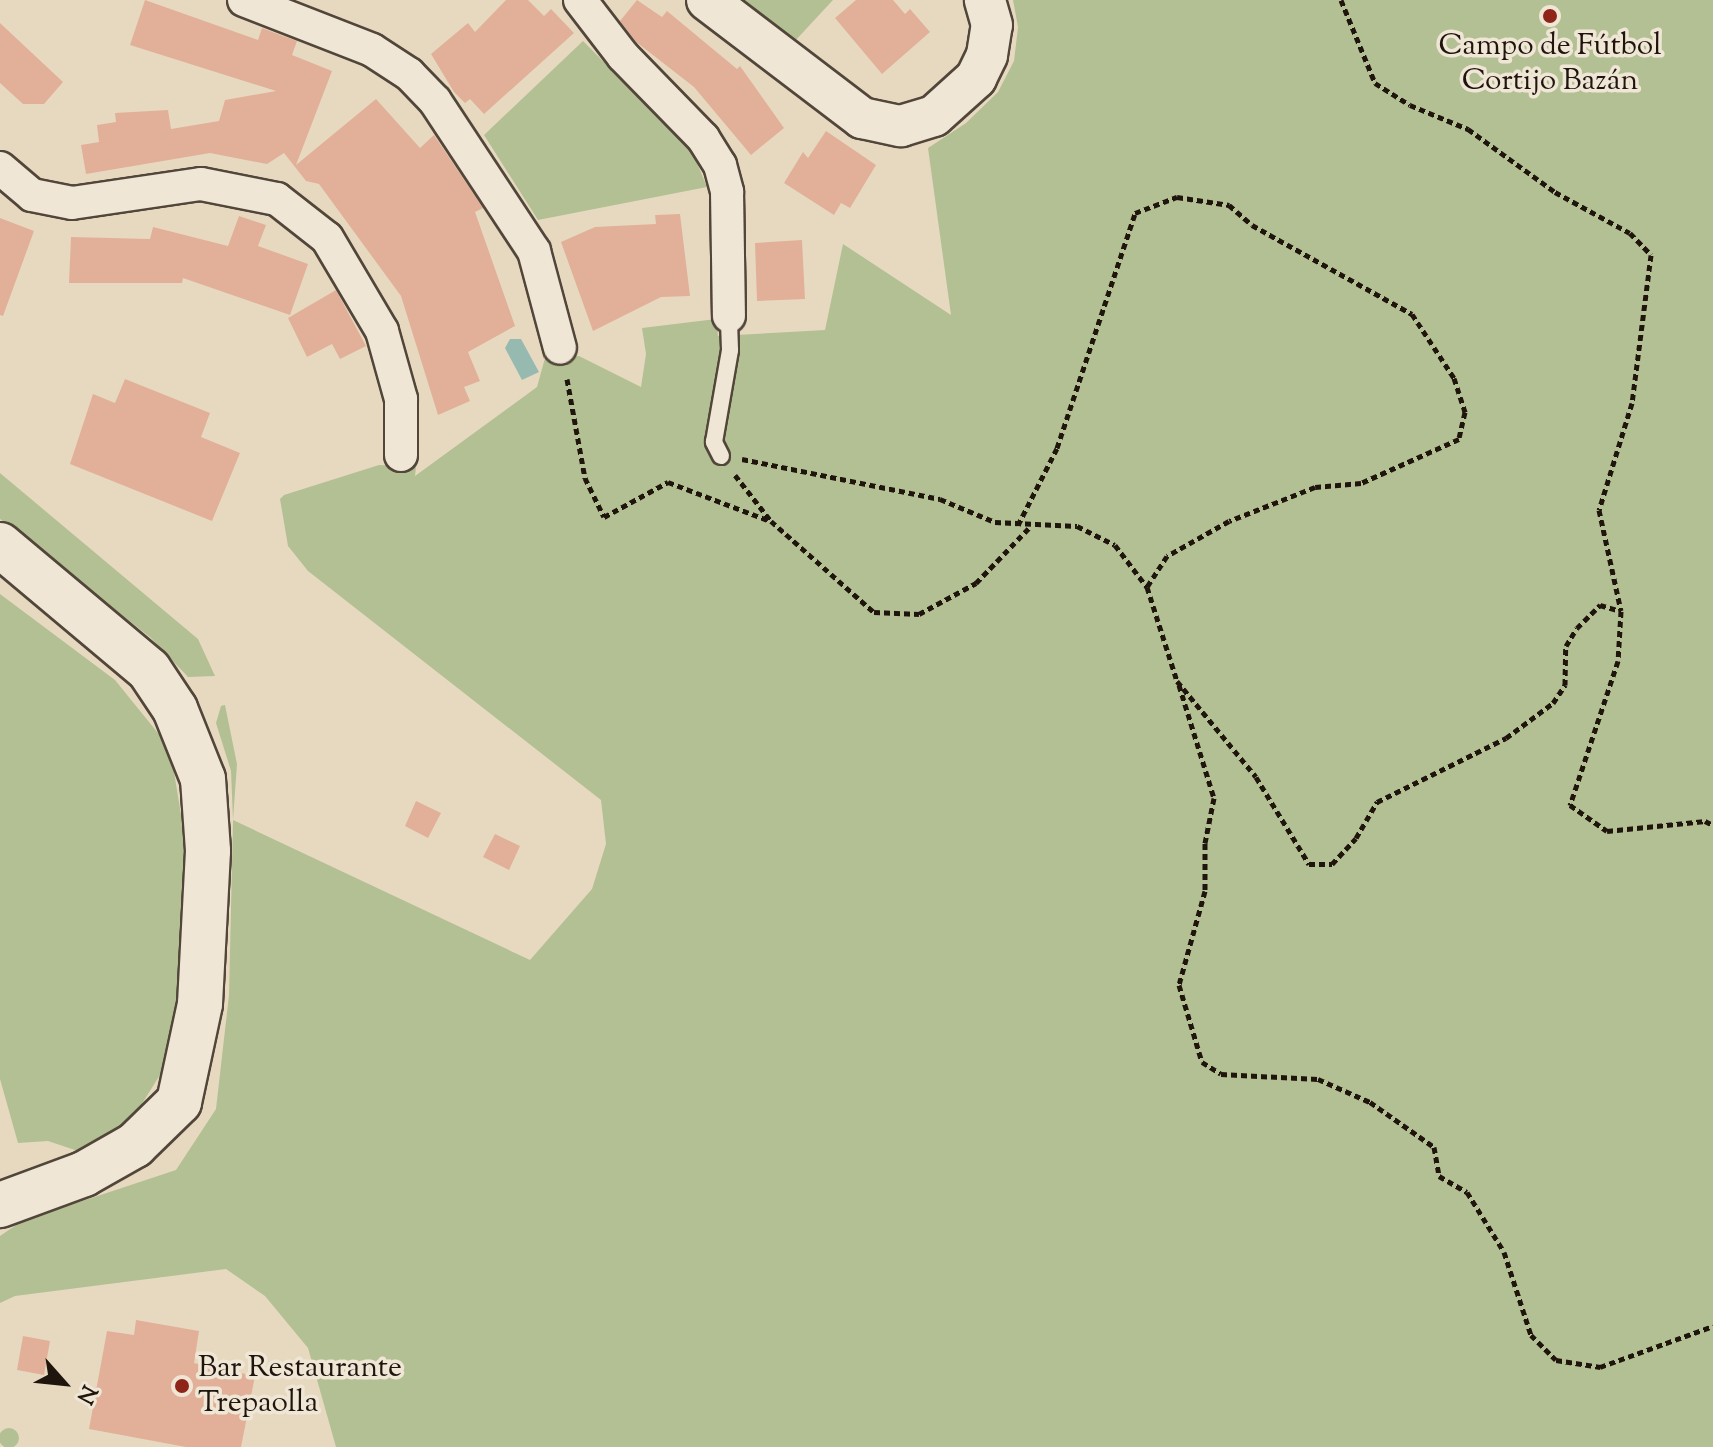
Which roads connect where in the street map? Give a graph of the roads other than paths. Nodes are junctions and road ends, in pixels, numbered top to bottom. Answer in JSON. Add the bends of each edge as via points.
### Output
{"nodes":[{"id":1,"x":244,"y":0,"type":"edge"},
{"id":2,"x":580,"y":0,"type":"edge"},
{"id":3,"x":707,"y":0,"type":"edge"},
{"id":4,"x":985,"y":0,"type":"edge"},
{"id":5,"x":0,"y":168,"type":"edge"},
{"id":6,"x":729,"y":316,"type":"joint"},
{"id":7,"x":560,"y":348,"type":"road end"},
{"id":8,"x":401,"y":455,"type":"dead end"},
{"id":9,"x":721,"y":456,"type":"road end"},
{"id":10,"x":0,"y":545,"type":"edge"},
{"id":11,"x":0,"y":1205,"type":"edge"}],
"edges":[{"from":1,"to":7,"type":"street","via":[[372,50],[409,74],[435,101],[534,251]]},
{"from":2,"to":6,"type":"street","via":[[623,56],[703,138],[720,165],[727,192]]},
{"from":3,"to":4,"type":"street","via":[[862,118],[901,126],[934,116],[976,78],[992,25]]},
{"from":5,"to":8,"type":"street","via":[[32,195],[72,203],[201,184],[277,199],[327,238],[382,331],[401,399]]},
{"from":6,"to":9,"type":"lane","via":[[730,350],[714,442]]},
{"from":10,"to":11,"type":"main road","via":[[149,670],[167,696],[203,779],[208,851],[200,1004],[179,1102],[135,1145],[84,1174]]}]}
